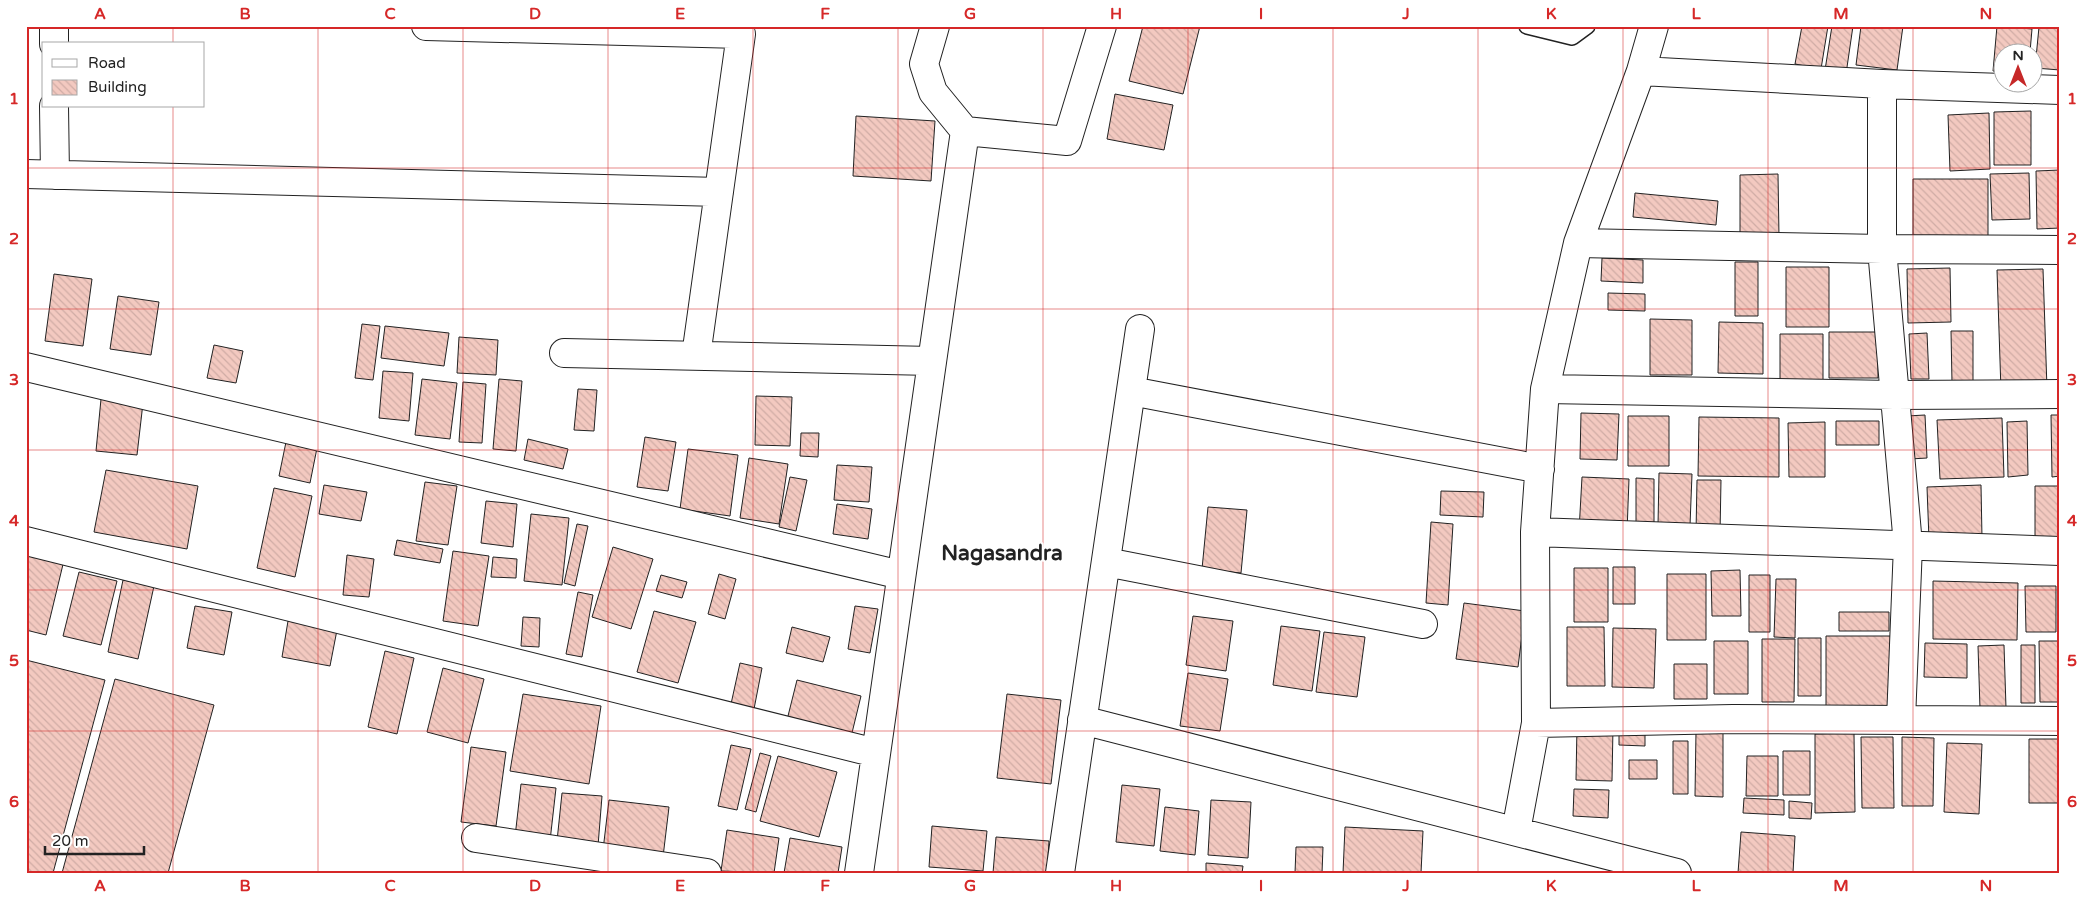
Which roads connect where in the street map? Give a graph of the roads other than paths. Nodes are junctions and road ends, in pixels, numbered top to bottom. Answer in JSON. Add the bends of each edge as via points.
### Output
{"nodes":[{"id":1,"x":54,"y":26,"type":"edge"},
{"id":2,"x":426,"y":26,"type":"edge"},
{"id":3,"x":935,"y":26,"type":"edge"},
{"id":4,"x":1102,"y":26,"type":"edge"},
{"id":5,"x":1527,"y":26,"type":"edge"},
{"id":6,"x":1587,"y":26,"type":"edge"},
{"id":7,"x":1654,"y":26,"type":"edge"},
{"id":8,"x":54,"y":42,"type":"edge"},
{"id":9,"x":1640,"y":71,"type":"junction"},
{"id":10,"x":1882,"y":84,"type":"junction"},
{"id":11,"x":2060,"y":90,"type":"edge"},
{"id":12,"x":54,"y":108,"type":"edge"},
{"id":13,"x":965,"y":130,"type":"junction"},
{"id":14,"x":26,"y":174,"type":"edge"},
{"id":15,"x":55,"y":175,"type":"junction"},
{"id":16,"x":719,"y":192,"type":"junction"},
{"id":17,"x":1578,"y":243,"type":"junction"},
{"id":18,"x":1882,"y":249,"type":"junction"},
{"id":19,"x":2060,"y":250,"type":"edge"},
{"id":20,"x":1140,"y":330,"type":"dead end"},
{"id":21,"x":564,"y":353,"type":"dead end"},
{"id":22,"x":696,"y":356,"type":"junction"},
{"id":23,"x":932,"y":361,"type":"junction"},
{"id":24,"x":26,"y":367,"type":"edge"},
{"id":25,"x":1545,"y":389,"type":"junction"},
{"id":26,"x":1131,"y":391,"type":"junction"},
{"id":27,"x":1894,"y":394,"type":"junction"},
{"id":28,"x":2060,"y":394,"type":"edge"},
{"id":29,"x":1540,"y":469,"type":"junction"},
{"id":30,"x":1536,"y":532,"type":"junction"},
{"id":31,"x":26,"y":541,"type":"edge"},
{"id":32,"x":1908,"y":545,"type":"junction"},
{"id":33,"x":2060,"y":551,"type":"edge"},
{"id":34,"x":1106,"y":562,"type":"junction"},
{"id":35,"x":901,"y":576,"type":"junction"},
{"id":36,"x":1423,"y":624,"type":"dead end"},
{"id":37,"x":1082,"y":720,"type":"junction"},
{"id":38,"x":1901,"y":720,"type":"junction"},
{"id":39,"x":2060,"y":721,"type":"edge"},
{"id":40,"x":1536,"y":723,"type":"junction"},
{"id":41,"x":876,"y":753,"type":"junction"},
{"id":42,"x":1516,"y":831,"type":"junction"},
{"id":43,"x":476,"y":838,"type":"dead end"},
{"id":44,"x":707,"y":873,"type":"edge"},
{"id":45,"x":858,"y":873,"type":"edge"},
{"id":46,"x":1060,"y":873,"type":"edge"},
{"id":47,"x":1677,"y":873,"type":"edge"}],
"edges":[{"from":1,"to":8,"type":"street"},
{"from":2,"to":16,"type":"street","via":[[741,34]]},
{"from":3,"to":13,"type":"street","via":[[924,64],[933,92]]},
{"from":4,"to":13,"type":"street","via":[[1067,142]]},
{"from":5,"to":6,"type":"lane","via":[[1572,37]]},
{"from":7,"to":9,"type":"street"},
{"from":9,"to":10,"type":"street"},
{"from":9,"to":17,"type":"street"},
{"from":10,"to":11,"type":"street"},
{"from":10,"to":18,"type":"street"},
{"from":12,"to":15,"type":"street"},
{"from":13,"to":23,"type":"street"},
{"from":14,"to":15,"type":"street"},
{"from":15,"to":16,"type":"street"},
{"from":16,"to":22,"type":"street"},
{"from":17,"to":18,"type":"street"},
{"from":17,"to":25,"type":"street"},
{"from":18,"to":19,"type":"street"},
{"from":18,"to":27,"type":"street"},
{"from":20,"to":26,"type":"street"},
{"from":21,"to":22,"type":"street"},
{"from":22,"to":23,"type":"street"},
{"from":23,"to":35,"type":"street"},
{"from":24,"to":35,"type":"street"},
{"from":25,"to":27,"type":"street"},
{"from":25,"to":29,"type":"street"},
{"from":26,"to":29,"type":"street"},
{"from":26,"to":34,"type":"street"},
{"from":27,"to":28,"type":"street"},
{"from":27,"to":32,"type":"street"},
{"from":29,"to":30,"type":"street"},
{"from":30,"to":32,"type":"street"},
{"from":30,"to":40,"type":"street"},
{"from":31,"to":41,"type":"street"},
{"from":32,"to":33,"type":"street"},
{"from":32,"to":38,"type":"street"},
{"from":34,"to":36,"type":"street"},
{"from":34,"to":37,"type":"street"},
{"from":35,"to":41,"type":"street"},
{"from":37,"to":42,"type":"street"},
{"from":37,"to":46,"type":"street"},
{"from":38,"to":39,"type":"street"},
{"from":38,"to":40,"type":"street"},
{"from":40,"to":42,"type":"street"},
{"from":41,"to":45,"type":"street"},
{"from":42,"to":47,"type":"street"},
{"from":43,"to":44,"type":"street"}]}
